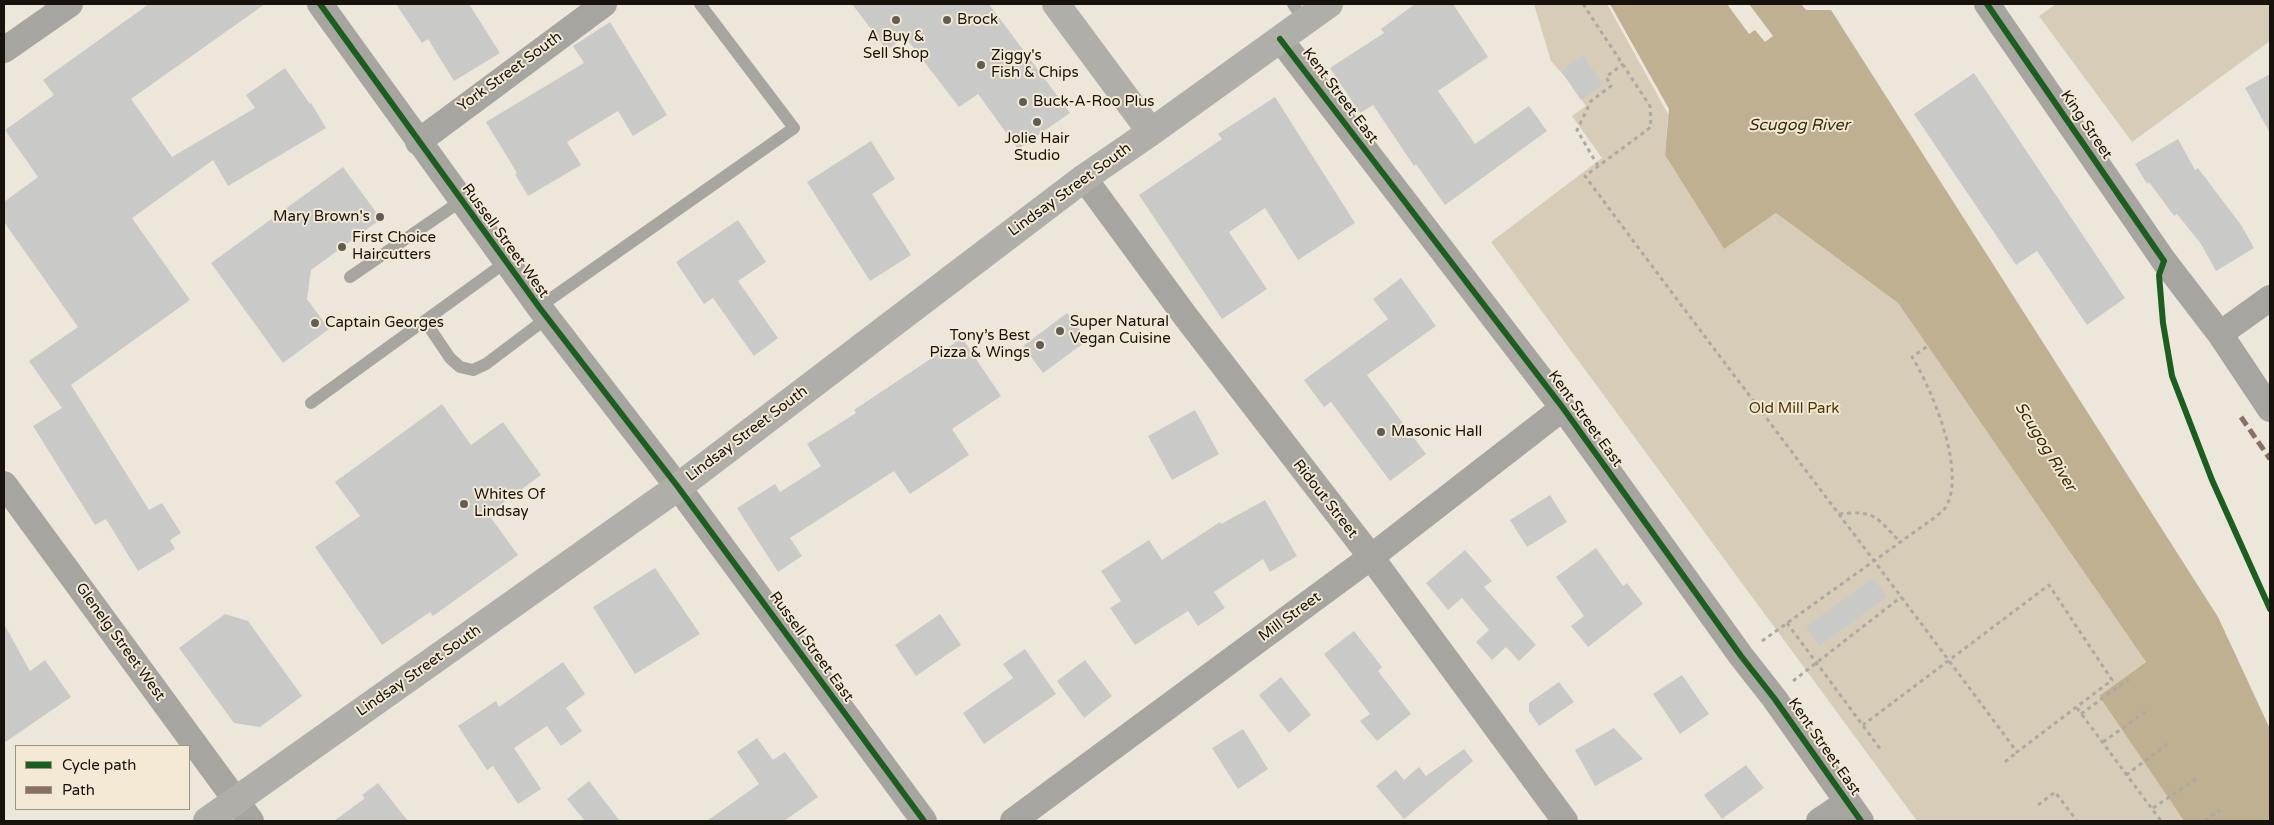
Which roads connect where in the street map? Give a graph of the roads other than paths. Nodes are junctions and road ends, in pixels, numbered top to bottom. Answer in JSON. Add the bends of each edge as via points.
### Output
{"nodes":[{"id":1,"x":70,"y":4,"type":"edge"},
{"id":2,"x":320,"y":4,"type":"edge"},
{"id":3,"x":604,"y":4,"type":"edge"},
{"id":4,"x":700,"y":4,"type":"edge"},
{"id":5,"x":1056,"y":4,"type":"edge"},
{"id":6,"x":1329,"y":4,"type":"edge"},
{"id":7,"x":1995,"y":6,"type":"edge"},
{"id":8,"x":1299,"y":12,"type":"edge"},
{"id":9,"x":1280,"y":38,"type":"junction"},
{"id":10,"x":4,"y":50,"type":"edge"},
{"id":11,"x":1152,"y":132,"type":"junction"},
{"id":12,"x":418,"y":142,"type":"junction"},
{"id":13,"x":1084,"y":178,"type":"junction"},
{"id":14,"x":461,"y":201,"type":"junction"},
{"id":15,"x":506,"y":262,"type":"junction"},
{"id":16,"x":350,"y":277,"type":"dead end"},
{"id":17,"x":2270,"y":298,"type":"edge"},
{"id":18,"x":543,"y":313,"type":"junction"},
{"id":19,"x":425,"y":321,"type":"junction"},
{"id":20,"x":2220,"y":334,"type":"junction"},
{"id":21,"x":311,"y":403,"type":"dead end"},
{"id":22,"x":1562,"y":408,"type":"junction"},
{"id":23,"x":2270,"y":409,"type":"edge"},
{"id":24,"x":4,"y":484,"type":"edge"},
{"id":25,"x":678,"y":487,"type":"junction"},
{"id":26,"x":1370,"y":557,"type":"junction"},
{"id":27,"x":244,"y":810,"type":"edge"},
{"id":28,"x":1854,"y":811,"type":"edge"},
{"id":29,"x":208,"y":821,"type":"edge"},
{"id":30,"x":924,"y":821,"type":"edge"},
{"id":31,"x":1013,"y":821,"type":"edge"},
{"id":32,"x":1565,"y":821,"type":"edge"},
{"id":33,"x":1819,"y":821,"type":"edge"}],
"edges":[{"from":1,"to":10,"type":"street"},
{"from":2,"to":12,"type":"street","name":"Russell Street West"},
{"from":3,"to":12,"type":"street","name":"York Street South"},
{"from":4,"to":18,"type":"lane","via":[[794,128]]},
{"from":5,"to":11,"type":"main road"},
{"from":6,"to":8,"type":"main road","name":"Lindsay Street South"},
{"from":7,"to":20,"type":"street","name":"King Street","via":[[2164,261]]},
{"from":8,"to":9,"type":"main road","name":"Lindsay Street South"},
{"from":9,"to":11,"type":"main road","name":"Lindsay Street South"},
{"from":9,"to":22,"type":"street","name":"Kent Street East"},
{"from":11,"to":13,"type":"main road","name":"Lindsay Street South"},
{"from":12,"to":14,"type":"street","name":"Russell Street West"},
{"from":13,"to":25,"type":"main road","name":"Lindsay Street South"},
{"from":13,"to":26,"type":"street","name":"Ridout Street","via":[[1186,318]]},
{"from":14,"to":15,"type":"street","name":"Russell Street West"},
{"from":14,"to":16,"type":"lane"},
{"from":15,"to":18,"type":"street","name":"Russell Street West"},
{"from":15,"to":19,"type":"lane"},
{"from":17,"to":20,"type":"street"},
{"from":18,"to":19,"type":"lane","via":[[486,364],[473,370],[460,367],[450,358]]},
{"from":18,"to":25,"type":"street","name":"Russell Street West"},
{"from":19,"to":21,"type":"lane"},
{"from":20,"to":23,"type":"street","name":"King Street"},
{"from":22,"to":26,"type":"street","name":"Mill Street"},
{"from":22,"to":28,"type":"street","name":"Kent Street East"},
{"from":24,"to":27,"type":"street","name":"Glenelg Street West"},
{"from":25,"to":27,"type":"main road","name":"Lindsay Street South"},
{"from":25,"to":30,"type":"street","name":"Russell Street East"},
{"from":26,"to":31,"type":"street","name":"Mill Street"},
{"from":26,"to":32,"type":"street","name":"Ridout Street"},
{"from":27,"to":29,"type":"main road","name":"Lindsay Street South"},
{"from":28,"to":33,"type":"street"}]}
